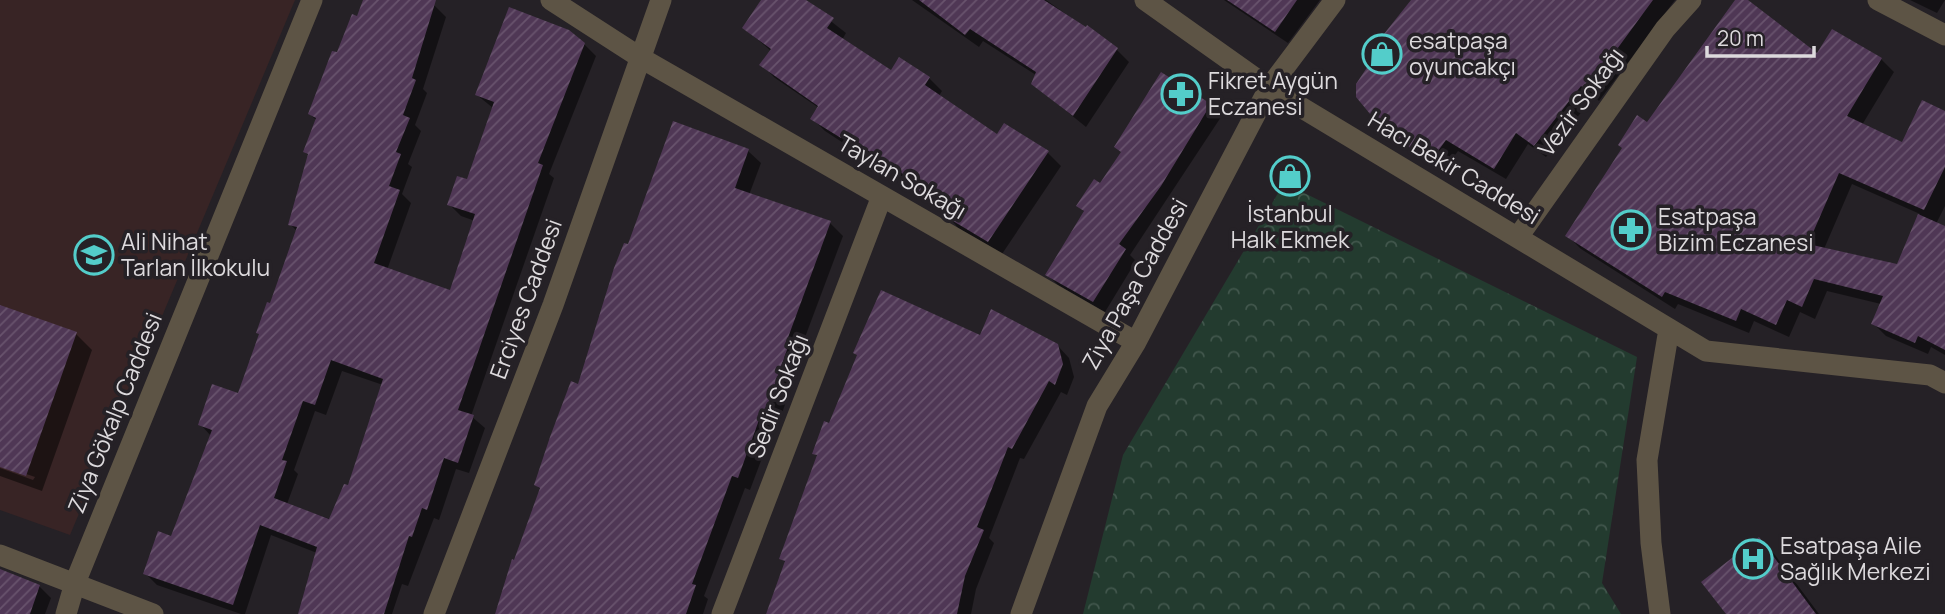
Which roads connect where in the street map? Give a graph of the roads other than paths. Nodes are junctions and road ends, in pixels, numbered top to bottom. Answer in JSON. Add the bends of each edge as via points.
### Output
{"nodes":[{"id":1,"x":312,"y":0,"type":"edge"},
{"id":2,"x":551,"y":0,"type":"edge"},
{"id":3,"x":662,"y":0,"type":"edge"},
{"id":4,"x":1145,"y":0,"type":"edge"},
{"id":5,"x":1335,"y":0,"type":"edge"},
{"id":6,"x":1691,"y":0,"type":"edge"},
{"id":7,"x":1878,"y":0,"type":"edge"},
{"id":8,"x":1943,"y":33,"type":"edge"},
{"id":9,"x":641,"y":58,"type":"junction"},
{"id":10,"x":1269,"y":88,"type":"junction"},
{"id":11,"x":882,"y":196,"type":"junction"},
{"id":12,"x":1518,"y":237,"type":"junction"},
{"id":13,"x":1669,"y":329,"type":"junction"},
{"id":14,"x":1136,"y":342,"type":"junction"},
{"id":15,"x":1945,"y":383,"type":"edge"},
{"id":16,"x":0,"y":555,"type":"edge"},
{"id":17,"x":75,"y":583,"type":"junction"},
{"id":18,"x":66,"y":614,"type":"edge"},
{"id":19,"x":153,"y":614,"type":"edge"},
{"id":20,"x":434,"y":614,"type":"edge"},
{"id":21,"x":722,"y":614,"type":"edge"},
{"id":22,"x":1021,"y":614,"type":"edge"},
{"id":23,"x":1660,"y":614,"type":"edge"}],
"edges":[{"from":1,"to":17,"type":"street","name":"Ziya Gökalp Caddesi"},
{"from":2,"to":9,"type":"street","name":"Taylan Sokağı"},
{"from":3,"to":9,"type":"street","name":"Erciyes Caddesi"},
{"from":4,"to":10,"type":"street","name":"Hacı Bekir Caddesi"},
{"from":5,"to":10,"type":"street","name":"Ziya Paşa Caddesi"},
{"from":6,"to":12,"type":"street","name":"Vezir Sokağı","via":[[1665,29]]},
{"from":7,"to":8,"type":"street"},
{"from":9,"to":11,"type":"street","name":"Taylan Sokağı"},
{"from":9,"to":20,"type":"street","name":"Erciyes Caddesi","via":[[553,305]]},
{"from":10,"to":12,"type":"street","name":"Hacı Bekir Caddesi"},
{"from":10,"to":14,"type":"street","name":"Ziya Paşa Caddesi"},
{"from":11,"to":14,"type":"street","name":"Taylan Sokağı"},
{"from":11,"to":21,"type":"street","name":"Sedir Sokağı"},
{"from":12,"to":13,"type":"street","name":"Hacı Bekir Caddesi"},
{"from":13,"to":15,"type":"street","name":"Hacı Bekir Caddesi","via":[[1706,351],[1930,375]]},
{"from":13,"to":23,"type":"street","via":[[1647,460]]},
{"from":14,"to":22,"type":"street","name":"Ziya Paşa Caddesi","via":[[1097,406]]},
{"from":16,"to":17,"type":"street"},
{"from":17,"to":18,"type":"street","name":"Ziya Gökalp Caddesi"},
{"from":17,"to":19,"type":"street"}]}
